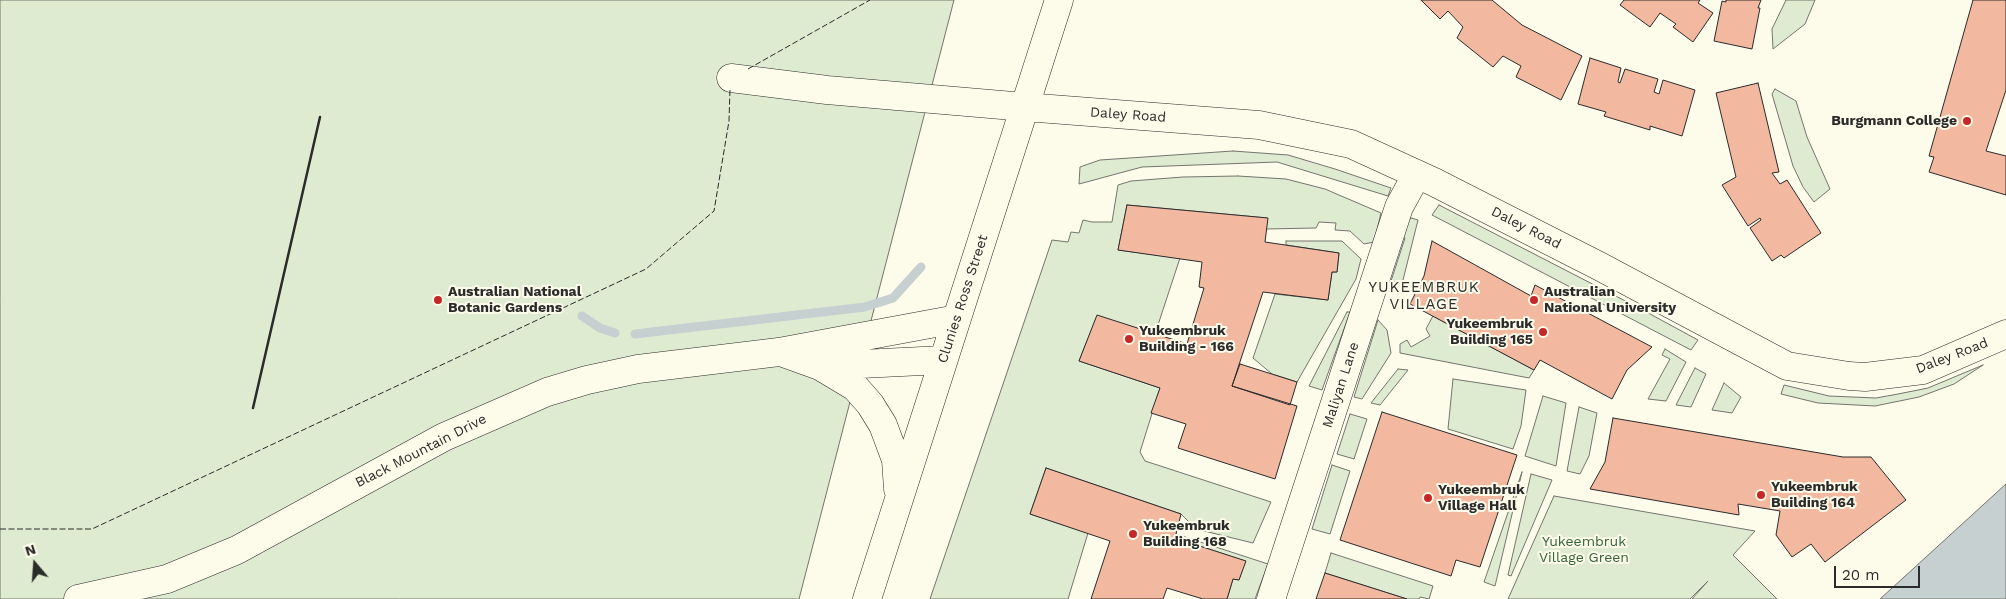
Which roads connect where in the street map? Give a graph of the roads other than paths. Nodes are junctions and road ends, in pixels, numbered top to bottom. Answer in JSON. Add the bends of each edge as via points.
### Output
{"nodes":[{"id":1,"x":1059,"y":0,"type":"edge"},
{"id":2,"x":731,"y":78,"type":"dead end"},
{"id":3,"x":1025,"y":107,"type":"junction"},
{"id":4,"x":1417,"y":174,"type":"junction"},
{"id":5,"x":956,"y":319,"type":"junction"},
{"id":6,"x":2006,"y":334,"type":"edge"},
{"id":7,"x":779,"y":352,"type":"junction"},
{"id":8,"x":943,"y":360,"type":"junction"},
{"id":9,"x":820,"y":366,"type":"junction"},
{"id":10,"x":899,"y":498,"type":"junction"},
{"id":11,"x":78,"y":599,"type":"edge"},
{"id":12,"x":867,"y":599,"type":"edge"},
{"id":13,"x":1271,"y":599,"type":"edge"}],
"edges":[{"from":1,"to":3,"type":"street","name":"Clunies Ross Street"},
{"from":2,"to":3,"type":"street","name":"Daley Road","via":[[827,90]]},
{"from":3,"to":4,"type":"street","name":"Daley Road","via":[[1259,124],[1351,144]]},
{"from":3,"to":5,"type":"street","name":"Clunies Ross Street"},
{"from":4,"to":6,"type":"street","name":"Daley Road","via":[[1787,366],[1865,377],[1923,370]]},
{"from":4,"to":13,"type":"street","name":"Maliyan Lane","via":[[1399,207]]},
{"from":5,"to":7,"type":"street","name":"Black Mountain Drive"},
{"from":5,"to":8,"type":"street","name":"Clunies Ross Street"},
{"from":7,"to":9,"type":"street","name":"Black Mountain Drive"},
{"from":7,"to":11,"type":"street","name":"Black Mountain Drive","via":[[638,369],[547,392],[444,437],[237,550],[167,579]]},
{"from":8,"to":9,"type":"street","name":"Black Mountain Drive"},
{"from":8,"to":10,"type":"street","name":"Clunies Ross Street"},
{"from":9,"to":10,"type":"street","via":[[855,387],[883,425],[896,460]]},
{"from":10,"to":12,"type":"street","name":"Clunies Ross Street"}]}
